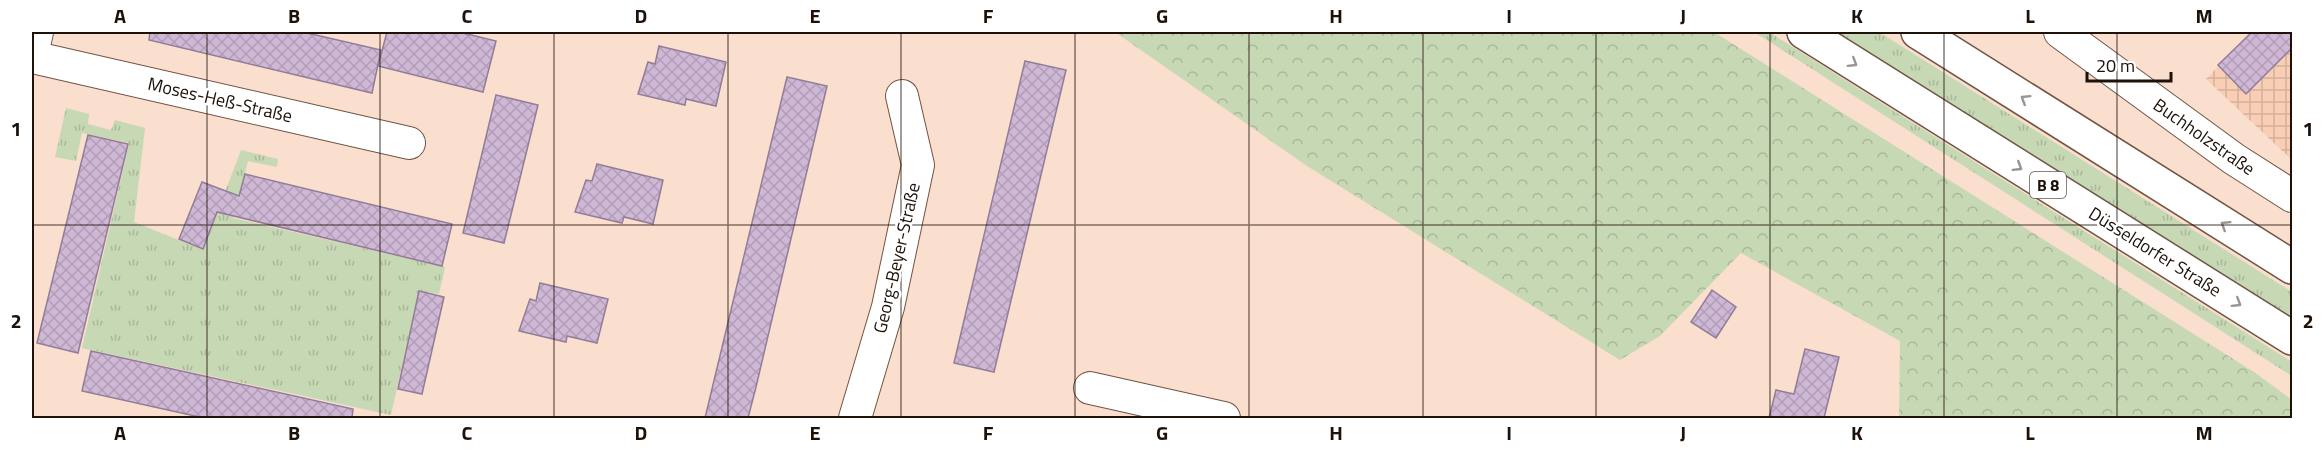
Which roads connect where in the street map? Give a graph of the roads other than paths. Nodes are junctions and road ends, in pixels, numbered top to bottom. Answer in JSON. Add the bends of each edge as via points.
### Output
{"nodes":[{"id":1,"x":37,"y":32,"type":"edge"},
{"id":2,"x":1804,"y":32,"type":"edge"},
{"id":3,"x":1918,"y":32,"type":"edge"},
{"id":4,"x":2060,"y":32,"type":"edge"},
{"id":5,"x":32,"y":56,"type":"edge"},
{"id":6,"x":902,"y":96,"type":"dead end"},
{"id":7,"x":409,"y":143,"type":"dead end"},
{"id":8,"x":2292,"y":196,"type":"edge"},
{"id":9,"x":2292,"y":267,"type":"edge"},
{"id":10,"x":2292,"y":338,"type":"edge"},
{"id":11,"x":1090,"y":388,"type":"dead end"},
{"id":12,"x":1209,"y":417,"type":"edge"},
{"id":13,"x":855,"y":418,"type":"edge"}],
"edges":[{"from":1,"to":5,"type":"street","name":"Moses-Heß-Straße"},
{"from":2,"to":10,"type":"main road","name":"Düsseldorfer Straße","number":"B 8","one_way":true},
{"from":9,"to":3,"type":"main road","one_way":true},
{"from":4,"to":8,"type":"street","name":"Buchholzstraße","via":[[2234,159]]},
{"from":5,"to":7,"type":"street","name":"Moses-Heß-Straße"},
{"from":6,"to":13,"type":"street","name":"Georg-Beyer-Straße","via":[[918,165],[888,307]]},
{"from":11,"to":12,"type":"street"}]}
